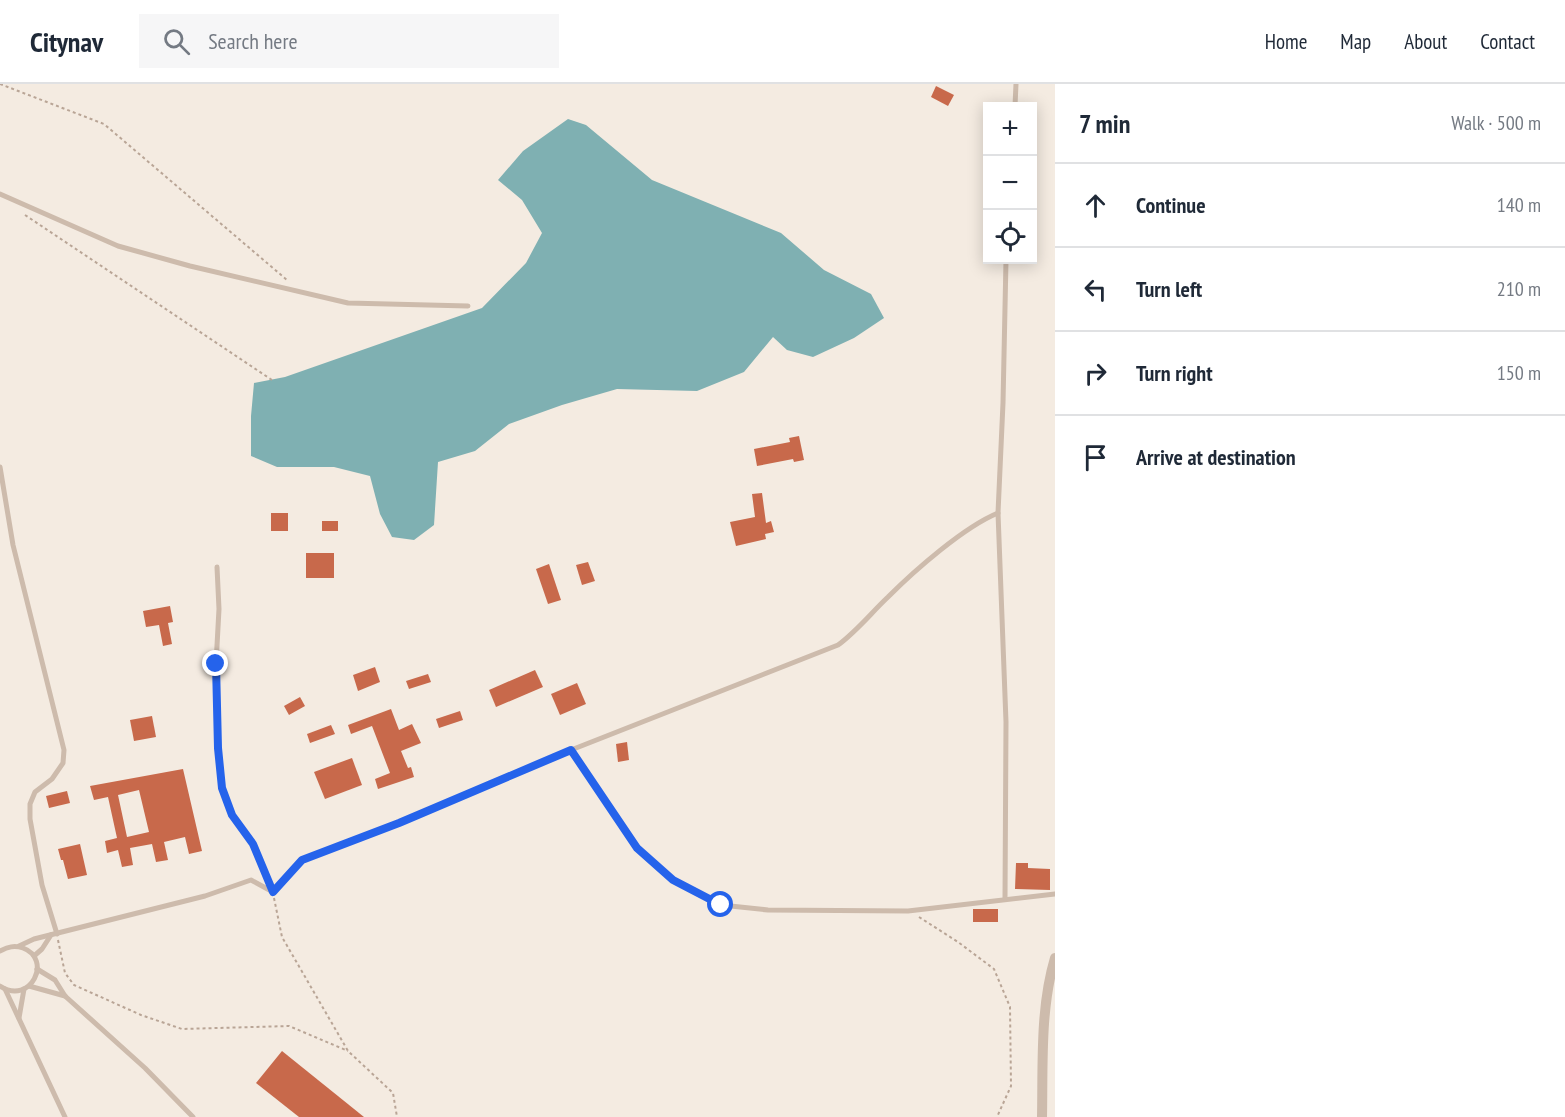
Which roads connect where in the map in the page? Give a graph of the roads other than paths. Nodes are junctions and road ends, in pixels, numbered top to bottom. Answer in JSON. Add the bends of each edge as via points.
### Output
{"nodes":[{"id":1,"x":1016,"y":84,"type":"edge"},
{"id":2,"x":1015,"y":102,"type":"edge"},
{"id":3,"x":0,"y":194,"type":"edge"},
{"id":4,"x":1006,"y":264,"type":"edge"},
{"id":5,"x":468,"y":306,"type":"dead end"},
{"id":6,"x":0,"y":467,"type":"edge"},
{"id":7,"x":998,"y":513,"type":"junction"},
{"id":8,"x":217,"y":567,"type":"dead end"},
{"id":9,"x":571,"y":750,"type":"junction"},
{"id":10,"x":273,"y":892,"type":"junction"},
{"id":11,"x":1055,"y":894,"type":"edge"},
{"id":12,"x":1005,"y":899,"type":"junction"},
{"id":13,"x":54,"y":934,"type":"junction"},
{"id":14,"x":19,"y":946,"type":"junction"},
{"id":15,"x":2,"y":949,"type":"edge"},
{"id":16,"x":34,"y":956,"type":"junction"},
{"id":17,"x":1055,"y":958,"type":"edge"},
{"id":18,"x":38,"y":969,"type":"junction"},
{"id":19,"x":3,"y":987,"type":"edge"},
{"id":20,"x":27,"y":988,"type":"junction"},
{"id":21,"x":65,"y":996,"type":"junction"},
{"id":22,"x":19,"y":1020,"type":"junction"},
{"id":23,"x":65,"y":1117,"type":"edge"},
{"id":24,"x":193,"y":1117,"type":"edge"},
{"id":25,"x":1042,"y":1117,"type":"edge"}],
"edges":[{"from":1,"to":2,"type":"lane"},
{"from":3,"to":5,"type":"lane","via":[[118,246],[190,266],[348,303]]},
{"from":4,"to":7,"type":"lane"},
{"from":6,"to":13,"type":"lane","via":[[13,545],[64,750],[63,763],[52,779],[35,792],[30,804]]},
{"from":7,"to":9,"type":"lane","via":[[982,520],[932,558],[838,645]]},
{"from":7,"to":12,"type":"lane","via":[[1006,722]]},
{"from":8,"to":10,"type":"lane","via":[[216,664],[222,788],[232,815],[253,844]]},
{"from":9,"to":10,"type":"lane","via":[[302,860]]},
{"from":9,"to":12,"type":"lane","via":[[637,848],[673,880],[721,905],[768,910],[908,911]]},
{"from":10,"to":13,"type":"lane","via":[[251,880],[205,896]]},
{"from":11,"to":12,"type":"lane"},
{"from":13,"to":14,"type":"lane"},
{"from":13,"to":16,"type":"lane"},
{"from":14,"to":15,"type":"lane"},
{"from":14,"to":16,"type":"lane"},
{"from":16,"to":18,"type":"lane"},
{"from":17,"to":25,"type":"street","via":[[1048,980]]},
{"from":18,"to":20,"type":"lane"},
{"from":18,"to":21,"type":"lane","via":[[55,980]]},
{"from":19,"to":20,"type":"lane","via":[[11,991]]},
{"from":19,"to":22,"type":"lane"},
{"from":20,"to":21,"type":"lane"},
{"from":20,"to":22,"type":"lane"},
{"from":21,"to":24,"type":"lane"},
{"from":22,"to":23,"type":"lane"}]}
